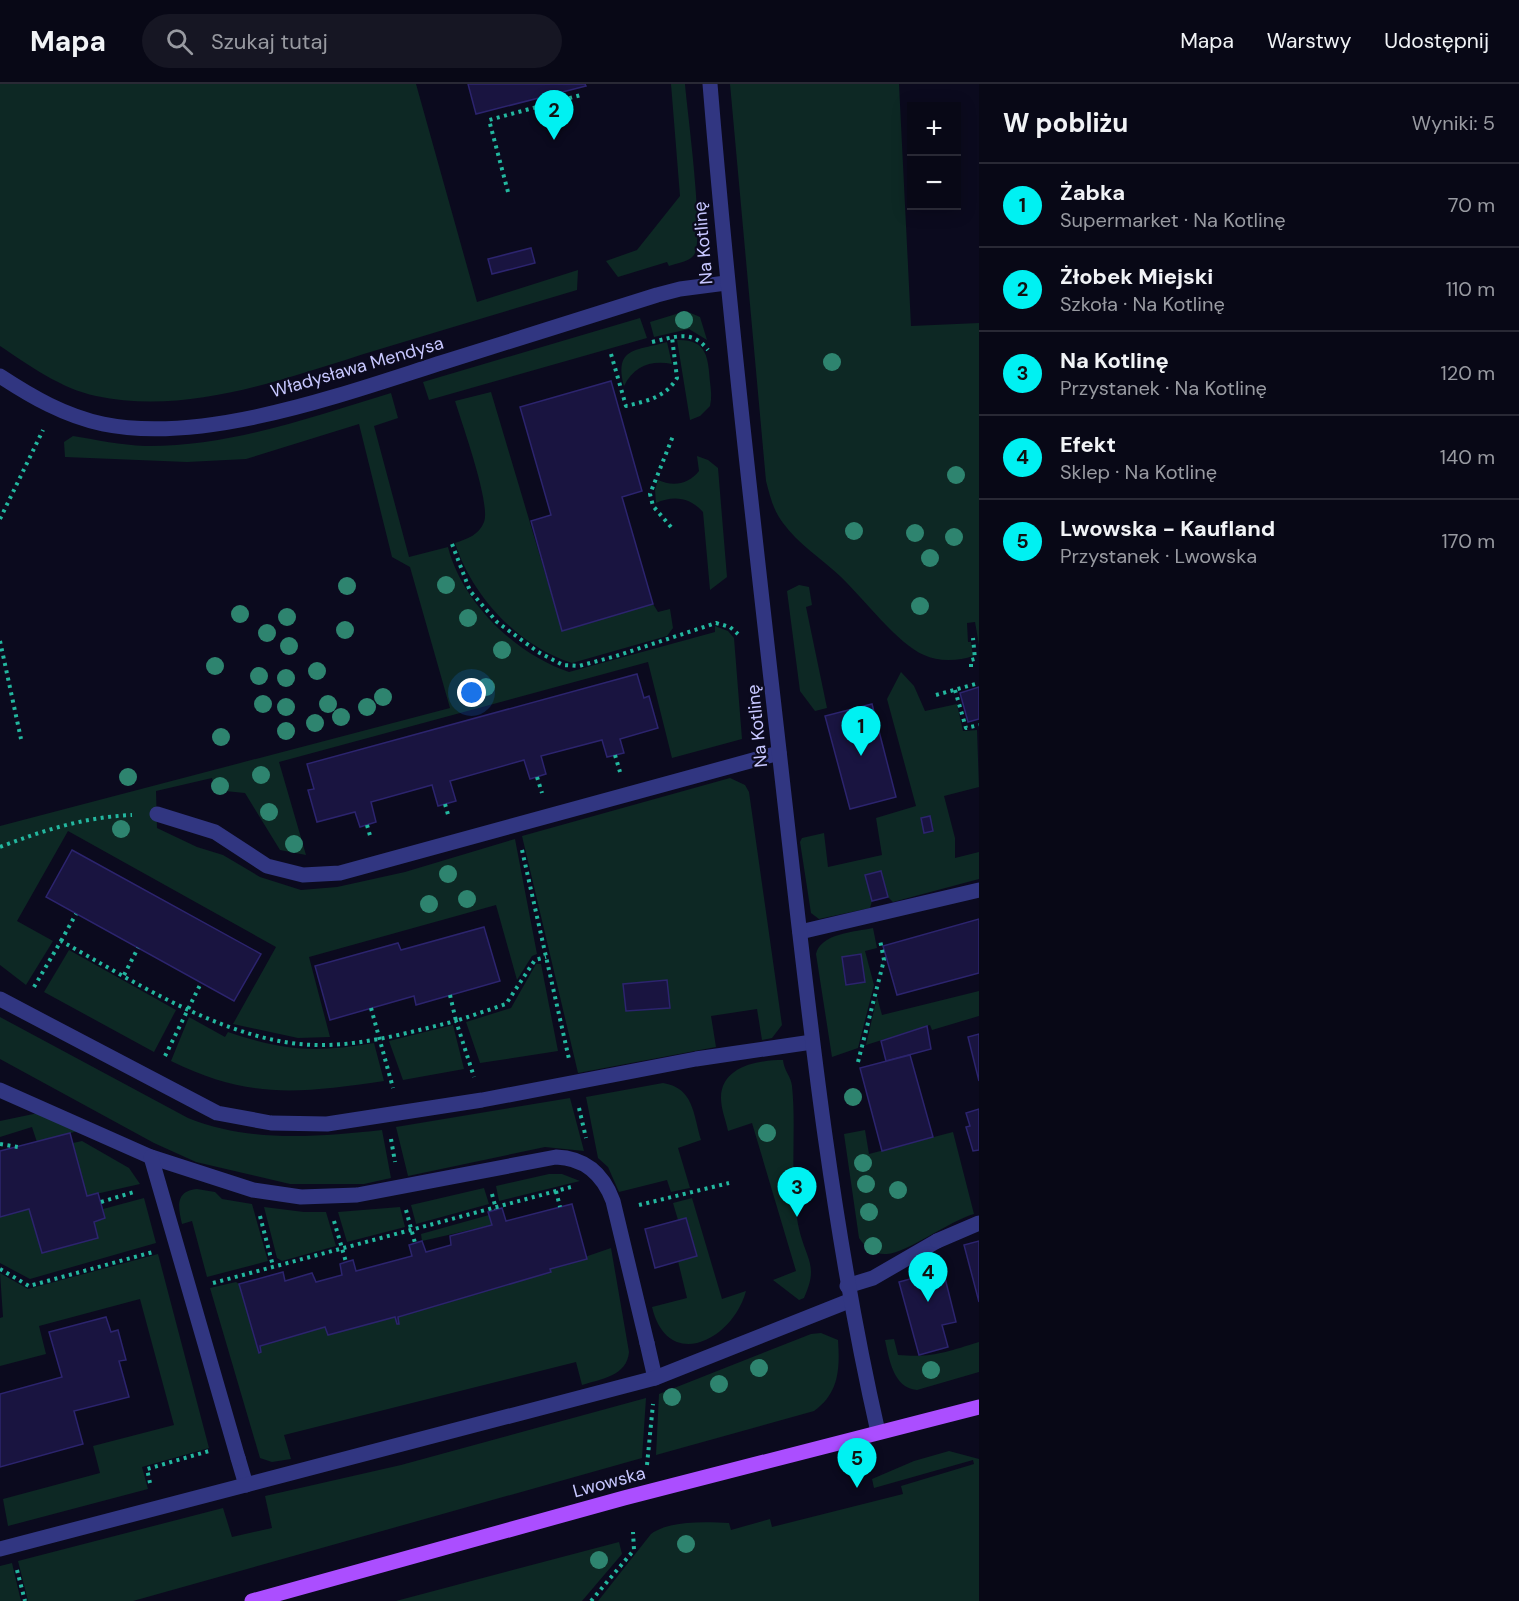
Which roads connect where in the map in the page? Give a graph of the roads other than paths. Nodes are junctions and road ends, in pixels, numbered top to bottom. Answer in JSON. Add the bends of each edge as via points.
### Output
{"nodes":[{"id":1,"x":710,"y":84,"type":"edge"},
{"id":2,"x":726,"y":283,"type":"junction"},
{"id":3,"x":0,"y":376,"type":"edge"},
{"id":4,"x":779,"y":753,"type":"junction"},
{"id":5,"x":157,"y":814,"type":"road end"},
{"id":6,"x":979,"y":890,"type":"edge"},
{"id":7,"x":800,"y":932,"type":"junction"},
{"id":8,"x":0,"y":999,"type":"edge"},
{"id":9,"x":812,"y":1042,"type":"junction"},
{"id":10,"x":0,"y":1090,"type":"edge"},
{"id":11,"x":151,"y":1157,"type":"junction"},
{"id":12,"x":979,"y":1224,"type":"edge"},
{"id":13,"x":848,"y":1293,"type":"junction"},
{"id":14,"x":655,"y":1378,"type":"junction"},
{"id":15,"x":979,"y":1407,"type":"edge"},
{"id":16,"x":878,"y":1432,"type":"junction"},
{"id":17,"x":246,"y":1485,"type":"junction"},
{"id":18,"x":0,"y":1549,"type":"edge"},
{"id":19,"x":252,"y":1601,"type":"edge"}],
"edges":[{"from":1,"to":2,"type":"street","name":"Na Kotlinę"},
{"from":2,"to":3,"type":"street","name":"Władysława Mendysa","via":[[680,288],[269,413],[186,427],[104,424],[54,408]]},
{"from":2,"to":4,"type":"street","name":"Na Kotlinę"},
{"from":4,"to":5,"type":"street","via":[[340,873],[303,875],[267,866],[215,832]]},
{"from":4,"to":7,"type":"street","name":"Na Kotlinę"},
{"from":6,"to":7,"type":"street"},
{"from":7,"to":9,"type":"street","name":"Na Kotlinę"},
{"from":8,"to":9,"type":"street","via":[[217,1113],[298,1126],[482,1100],[696,1059]]},
{"from":9,"to":13,"type":"street","name":"Na Kotlinę"},
{"from":10,"to":11,"type":"street"},
{"from":11,"to":14,"type":"street","via":[[254,1190],[328,1197],[400,1188],[556,1157],[581,1162],[608,1189]]},
{"from":11,"to":17,"type":"street"},
{"from":12,"to":13,"type":"street","via":[[937,1241]]},
{"from":13,"to":14,"type":"street"},
{"from":13,"to":16,"type":"street","name":"Na Kotlinę"},
{"from":14,"to":17,"type":"street"},
{"from":15,"to":16,"type":"main road","name":"Lwowska"},
{"from":16,"to":19,"type":"main road","name":"Lwowska"},
{"from":17,"to":18,"type":"street"}]}
